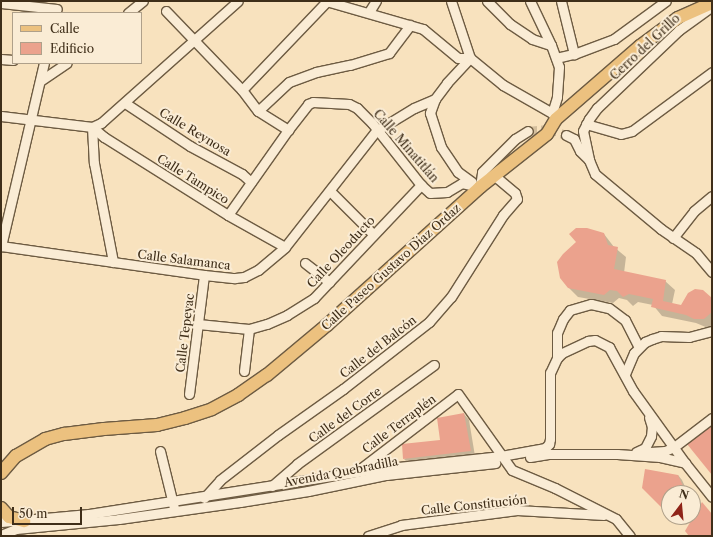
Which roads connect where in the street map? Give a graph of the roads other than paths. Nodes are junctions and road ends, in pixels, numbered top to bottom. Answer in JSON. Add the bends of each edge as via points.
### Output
{"nodes":[{"id":1,"x":143,"y":1,"type":"edge"},
{"id":2,"x":238,"y":1,"type":"edge"},
{"id":3,"x":326,"y":1,"type":"edge"},
{"id":4,"x":376,"y":1,"type":"edge"},
{"id":5,"x":451,"y":1,"type":"edge"},
{"id":6,"x":487,"y":1,"type":"edge"},
{"id":7,"x":530,"y":1,"type":"edge"},
{"id":8,"x":561,"y":1,"type":"edge"},
{"id":9,"x":666,"y":1,"type":"edge"},
{"id":10,"x":1,"y":3,"type":"edge"},
{"id":11,"x":712,"y":5,"type":"edge"},
{"id":12,"x":57,"y":8,"type":"edge"},
{"id":13,"x":166,"y":11,"type":"dead end"},
{"id":14,"x":129,"y":12,"type":"edge"},
{"id":15,"x":370,"y":12,"type":"junction"},
{"id":16,"x":410,"y":25,"type":"junction"},
{"id":17,"x":194,"y":40,"type":"junction"},
{"id":18,"x":551,"y":45,"type":"junction"},
{"id":19,"x":574,"y":54,"type":"junction"},
{"id":20,"x":470,"y":58,"type":"junction"},
{"id":21,"x":556,"y":58,"type":"junction"},
{"id":22,"x":1,"y":59,"type":"edge"},
{"id":23,"x":12,"y":60,"type":"edge"},
{"id":24,"x":44,"y":64,"type":"edge"},
{"id":25,"x":66,"y":64,"type":"edge"},
{"id":26,"x":712,"y":72,"type":"edge"},
{"id":27,"x":40,"y":82,"type":"junction"},
{"id":28,"x":242,"y":90,"type":"junction"},
{"id":29,"x":435,"y":99,"type":"junction"},
{"id":30,"x":125,"y":103,"type":"junction"},
{"id":31,"x":258,"y":111,"type":"junction"},
{"id":32,"x":1,"y":116,"type":"edge"},
{"id":33,"x":554,"y":116,"type":"junction"},
{"id":34,"x":32,"y":119,"type":"junction"},
{"id":35,"x":586,"y":124,"type":"junction"},
{"id":36,"x":92,"y":127,"type":"junction"},
{"id":37,"x":288,"y":130,"type":"junction"},
{"id":38,"x":376,"y":131,"type":"junction"},
{"id":39,"x":528,"y":131,"type":"tunnel mouth"},
{"id":40,"x":566,"y":135,"type":"tunnel mouth"},
{"id":41,"x":588,"y":160,"type":"junction"},
{"id":42,"x":495,"y":176,"type":"junction"},
{"id":43,"x":251,"y":182,"type":"junction"},
{"id":44,"x":421,"y":185,"type":"junction"},
{"id":45,"x":480,"y":187,"type":"junction"},
{"id":46,"x":330,"y":191,"type":"junction"},
{"id":47,"x":712,"y":196,"type":"edge"},
{"id":48,"x":228,"y":215,"type":"junction"},
{"id":49,"x":373,"y":234,"type":"junction"},
{"id":50,"x":673,"y":238,"type":"junction"},
{"id":51,"x":1,"y":246,"type":"edge"},
{"id":52,"x":285,"y":247,"type":"junction"},
{"id":53,"x":113,"y":262,"type":"junction"},
{"id":54,"x":305,"y":263,"type":"dead end"},
{"id":55,"x":712,"y":272,"type":"edge"},
{"id":56,"x":204,"y":274,"type":"junction"},
{"id":57,"x":329,"y":282,"type":"junction"},
{"id":58,"x":198,"y":324,"type":"junction"},
{"id":59,"x":249,"y":329,"type":"junction"},
{"id":60,"x":712,"y":331,"type":"edge"},
{"id":61,"x":639,"y":347,"type":"junction"},
{"id":62,"x":557,"y":358,"type":"junction"},
{"id":63,"x":434,"y":365,"type":"dead end"},
{"id":64,"x":244,"y":371,"type":"dead end"},
{"id":65,"x":625,"y":374,"type":"junction"},
{"id":66,"x":189,"y":394,"type":"dead end"},
{"id":67,"x":646,"y":410,"type":"junction"},
{"id":68,"x":712,"y":418,"type":"edge"},
{"id":69,"x":674,"y":447,"type":"junction"},
{"id":70,"x":29,"y":448,"type":"junction"},
{"id":71,"x":160,"y":451,"type":"dead end"},
{"id":72,"x":636,"y":452,"type":"junction"},
{"id":73,"x":617,"y":454,"type":"junction"},
{"id":74,"x":502,"y":459,"type":"junction"},
{"id":75,"x":685,"y":463,"type":"junction"},
{"id":76,"x":1,"y":473,"type":"edge"},
{"id":77,"x":354,"y":473,"type":"junction"},
{"id":78,"x":1,"y":483,"type":"edge"},
{"id":79,"x":271,"y":487,"type":"junction"},
{"id":80,"x":712,"y":497,"type":"edge"},
{"id":81,"x":204,"y":498,"type":"junction"},
{"id":82,"x":174,"y":507,"type":"junction"},
{"id":83,"x":206,"y":507,"type":"junction"},
{"id":84,"x":1,"y":508,"type":"edge"},
{"id":85,"x":608,"y":515,"type":"junction"},
{"id":86,"x":24,"y":521,"type":"junction"},
{"id":87,"x":4,"y":522,"type":"edge"},
{"id":88,"x":2,"y":534,"type":"edge"},
{"id":89,"x":368,"y":536,"type":"edge"},
{"id":90,"x":630,"y":536,"type":"edge"}],
"edges":[{"from":1,"to":14,"type":"street"},
{"from":2,"to":17,"type":"street"},
{"from":3,"to":15,"type":"street"},
{"from":3,"to":28,"type":"street"},
{"from":4,"to":15,"type":"street"},
{"from":5,"to":20,"type":"street"},
{"from":6,"to":18,"type":"street","via":[[526,36]]},
{"from":7,"to":18,"type":"street"},
{"from":8,"to":19,"type":"street"},
{"from":9,"to":19,"type":"street","via":[[614,39]]},
{"from":10,"to":12,"type":"street"},
{"from":11,"to":33,"type":"main road","name":"Calle Paseo Gustavo Díaz Ordaz","via":[[678,18],[663,28]]},
{"from":11,"to":35,"type":"street","name":"Cerro del Grillo","via":[[679,30],[597,108]]},
{"from":13,"to":17,"type":"street"},
{"from":15,"to":16,"type":"street"},
{"from":16,"to":20,"type":"street","via":[[427,31],[458,58]]},
{"from":16,"to":31,"type":"street","via":[[389,53],[316,72],[289,82]]},
{"from":17,"to":28,"type":"street"},
{"from":17,"to":30,"type":"street"},
{"from":18,"to":21,"type":"street"},
{"from":19,"to":21,"type":"street"},
{"from":20,"to":29,"type":"street"},
{"from":20,"to":33,"type":"street","via":[[503,85]]},
{"from":21,"to":33,"type":"street","via":[[559,67]]},
{"from":22,"to":23,"type":"street"},
{"from":24,"to":27,"type":"street"},
{"from":25,"to":27,"type":"street"},
{"from":26,"to":35,"type":"street","via":[[632,130],[621,134]]},
{"from":27,"to":34,"type":"street"},
{"from":28,"to":31,"type":"street"},
{"from":29,"to":38,"type":"street","name":"Calle Salamanca","via":[[414,108]]},
{"from":29,"to":45,"type":"street","via":[[430,113],[441,147],[458,172]]},
{"from":30,"to":36,"type":"street","via":[[101,123]]},
{"from":30,"to":43,"type":"street","name":"Calle Reynosa"},
{"from":31,"to":37,"type":"street"},
{"from":32,"to":34,"type":"street"},
{"from":33,"to":42,"type":"main road","name":"Calle Paseo Gustavo Díaz Ordaz","via":[[547,134]]},
{"from":34,"to":36,"type":"street"},
{"from":34,"to":51,"type":"street"},
{"from":35,"to":41,"type":"street","via":[[583,131]]},
{"from":36,"to":48,"type":"street","name":"Calle Tampico"},
{"from":36,"to":53,"type":"street","via":[[94,163]]},
{"from":37,"to":38,"type":"street","name":"Calle Minatitlán","via":[[308,104],[335,102],[357,108],[372,123]]},
{"from":37,"to":43,"type":"street","name":"Calle Minatitlán"},
{"from":38,"to":44,"type":"street","name":"Calle Minatitlán"},
{"from":38,"to":46,"type":"street","name":"Calle Salamanca"},
{"from":39,"to":45,"type":"street","via":[[515,139],[482,172]]},
{"from":40,"to":41,"type":"street","via":[[574,139]]},
{"from":41,"to":50,"type":"street","via":[[598,177]]},
{"from":42,"to":45,"type":"main road","name":"Calle Paseo Gustavo Díaz Ordaz"},
{"from":42,"to":81,"type":"street","name":"Calle del Balcón","via":[[515,193],[517,199],[503,215],[451,297],[429,322],[220,480]]},
{"from":43,"to":48,"type":"street","name":"Calle Minatitlán"},
{"from":44,"to":45,"type":"street","name":"Calle Minatitlán","via":[[434,194],[447,192],[462,182]]},
{"from":44,"to":49,"type":"street","name":"Calle Oleoducto"},
{"from":45,"to":70,"type":"main road","name":"Calle Paseo Gustavo Díaz Ordaz","via":[[327,325],[238,395],[212,409],[185,418],[157,425],[64,434],[45,439]]},
{"from":46,"to":49,"type":"street"},
{"from":46,"to":52,"type":"street","name":"Calle Salamanca"},
{"from":47,"to":50,"type":"street","via":[[694,211]]},
{"from":48,"to":52,"type":"street","name":"Calle Tampico"},
{"from":49,"to":57,"type":"street","name":"Calle Oleoducto"},
{"from":50,"to":55,"type":"street","via":[[696,253]]},
{"from":51,"to":53,"type":"street","name":"Calle Salamanca"},
{"from":52,"to":56,"type":"street","name":"Calle Salamanca","via":[[258,270],[244,277]]},
{"from":53,"to":56,"type":"street","name":"Calle Salamanca"},
{"from":54,"to":57,"type":"street"},
{"from":56,"to":58,"type":"street","name":"Calle Tepeyac"},
{"from":57,"to":59,"type":"street","name":"Calle Oleoducto","via":[[314,298],[287,315]]},
{"from":58,"to":59,"type":"street","name":"Calle Oleoducto"},
{"from":58,"to":66,"type":"street","name":"Calle Tepeyac"},
{"from":59,"to":64,"type":"street"},
{"from":60,"to":61,"type":"street","via":[[689,337],[661,336]]},
{"from":61,"to":62,"type":"street","via":[[625,320],[609,308],[591,304],[570,310],[563,319],[557,333]]},
{"from":61,"to":65,"type":"street"},
{"from":62,"to":65,"type":"street","via":[[578,344],[595,340],[610,347]]},
{"from":62,"to":74,"type":"street","name":"Avenida Quebradilla","via":[[550,373],[548,446]]},
{"from":63,"to":79,"type":"street","name":"Calle del Corte","via":[[297,464]]},
{"from":65,"to":67,"type":"street"},
{"from":67,"to":69,"type":"street"},
{"from":67,"to":72,"type":"street","via":[[652,427],[651,436],[645,448]]},
{"from":68,"to":69,"type":"street"},
{"from":69,"to":72,"type":"street"},
{"from":69,"to":75,"type":"street"},
{"from":70,"to":76,"type":"main road","name":"Calle Paseo Gustavo Díaz Ordaz","via":[[16,456]]},
{"from":70,"to":78,"type":"main road","via":[[23,459]]},
{"from":71,"to":82,"type":"street"},
{"from":72,"to":73,"type":"street"},
{"from":73,"to":74,"type":"street","name":"Avenida Quebradilla","via":[[550,454]]},
{"from":73,"to":75,"type":"street","name":"Avenida Quebradilla","via":[[660,457]]},
{"from":74,"to":77,"type":"street","name":"Avenida Quebradilla","via":[[406,465]]},
{"from":74,"to":77,"type":"street","name":"Calle Terraplén","via":[[458,394]]},
{"from":74,"to":83,"type":"street","name":"Avenida Quebradilla","via":[[386,475],[308,491]]},
{"from":74,"to":85,"type":"street","via":[[512,470]]},
{"from":75,"to":80,"type":"street"},
{"from":77,"to":79,"type":"street","name":"Avenida Quebradilla"},
{"from":79,"to":81,"type":"street","name":"Avenida Quebradilla"},
{"from":81,"to":82,"type":"street","name":"Avenida Quebradilla"},
{"from":81,"to":83,"type":"street"},
{"from":82,"to":83,"type":"street","name":"Avenida Quebradilla"},
{"from":82,"to":86,"type":"street","name":"Avenida Quebradilla"},
{"from":82,"to":88,"type":"street","name":"Avenida Quebradilla","via":[[119,519],[16,530]]},
{"from":84,"to":86,"type":"main road","via":[[9,517]]},
{"from":85,"to":89,"type":"street","name":"Calle Constitución","via":[[517,510],[401,525]]},
{"from":85,"to":90,"type":"street","via":[[616,519]]},
{"from":86,"to":87,"type":"street","name":"Avenida Quebradilla"}]}
